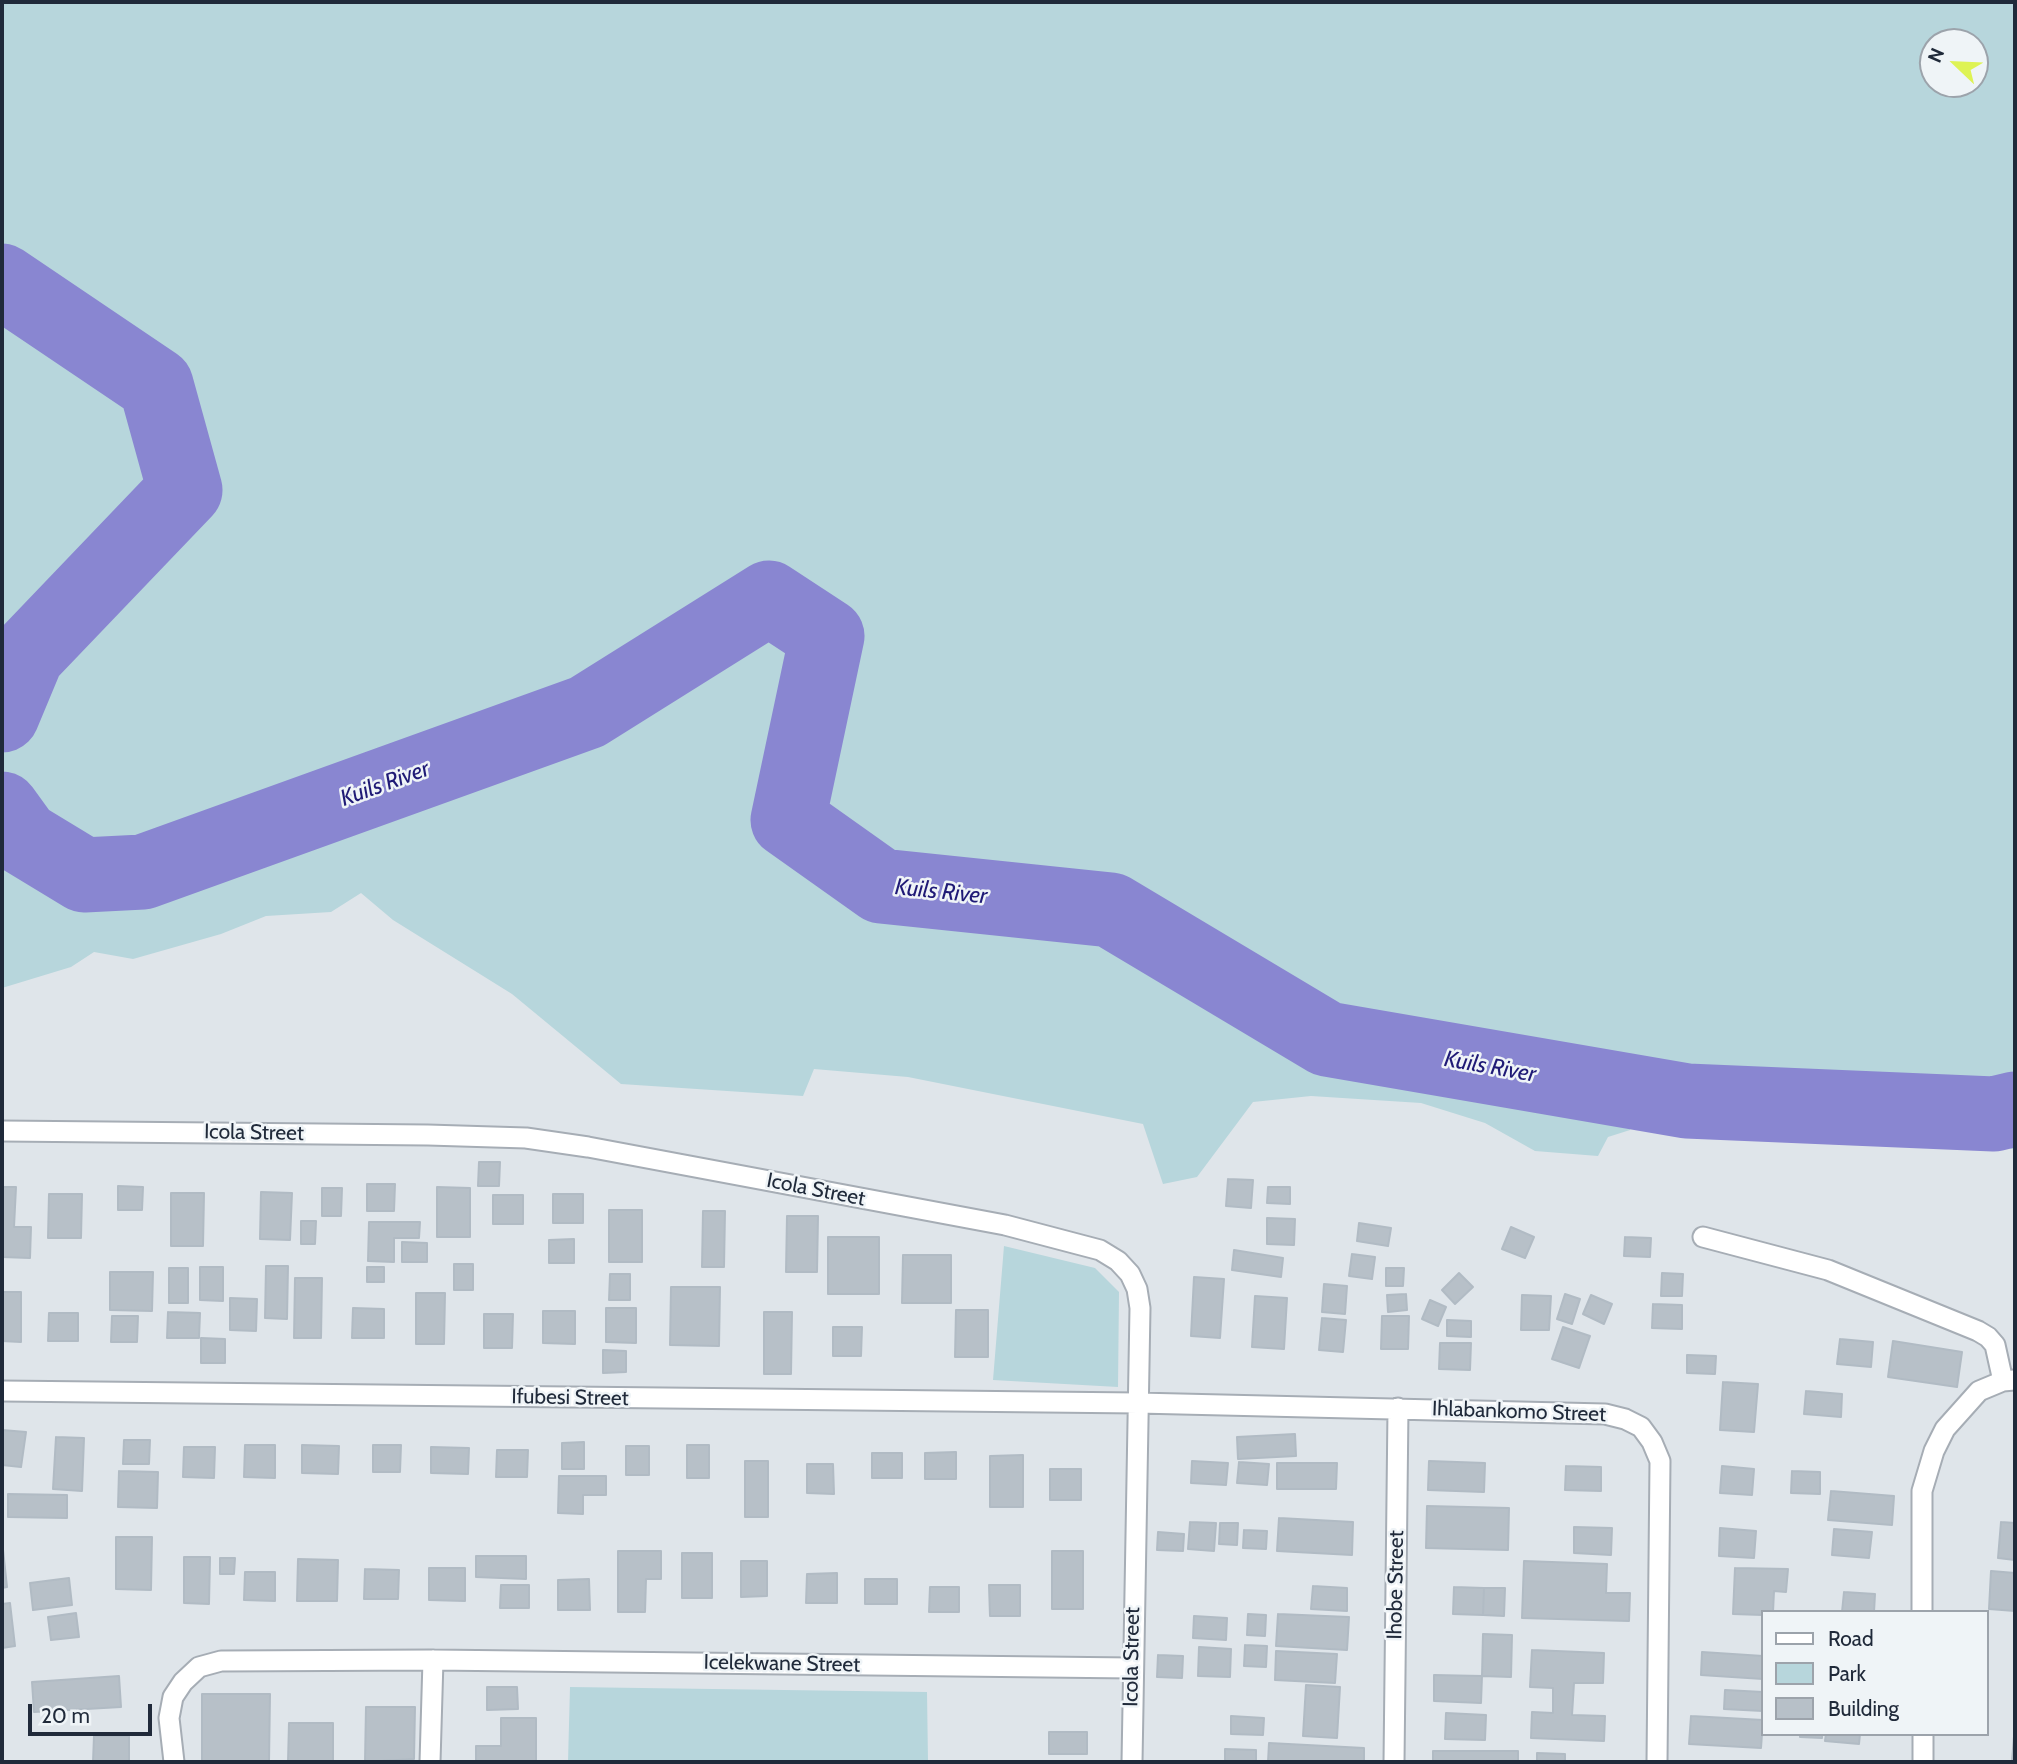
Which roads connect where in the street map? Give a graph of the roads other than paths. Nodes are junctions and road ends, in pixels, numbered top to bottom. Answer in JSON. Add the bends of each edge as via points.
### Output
{"nodes":[{"id":1,"x":2,"y":1131,"type":"edge"},
{"id":2,"x":1703,"y":1237,"type":"dead end"},
{"id":3,"x":2009,"y":1381,"type":"edge"},
{"id":4,"x":2,"y":1391,"type":"edge"},
{"id":5,"x":1138,"y":1403,"type":"junction"},
{"id":6,"x":1398,"y":1408,"type":"junction"},
{"id":7,"x":1922,"y":1610,"type":"edge"},
{"id":8,"x":433,"y":1660,"type":"junction"},
{"id":9,"x":1132,"y":1668,"type":"junction"},
{"id":10,"x":1923,"y":1736,"type":"edge"},
{"id":11,"x":174,"y":1762,"type":"edge"},
{"id":12,"x":430,"y":1762,"type":"edge"},
{"id":13,"x":1132,"y":1762,"type":"edge"},
{"id":14,"x":1394,"y":1762,"type":"edge"},
{"id":15,"x":1657,"y":1762,"type":"edge"},
{"id":16,"x":1923,"y":1762,"type":"edge"}],
"edges":[{"from":1,"to":5,"type":"street","name":"Icola Street","via":[[526,1139],[1005,1225],[1100,1250],[1130,1274],[1140,1308]]},
{"from":2,"to":3,"type":"street","via":[[1828,1270],[1978,1331],[1995,1345]]},
{"from":3,"to":7,"type":"street","via":[[1979,1391],[1945,1429],[1934,1451],[1922,1491]]},
{"from":4,"to":5,"type":"street","name":"Ifubesi Street"},
{"from":5,"to":6,"type":"street","name":"Ihlabankomo Street"},
{"from":5,"to":9,"type":"street","name":"Icola Street"},
{"from":6,"to":14,"type":"street","name":"Ihobe Street"},
{"from":6,"to":15,"type":"street","name":"Ihlabankomo Street","via":[[1605,1414],[1641,1427],[1652,1442],[1660,1461]]},
{"from":8,"to":9,"type":"street","name":"Icelekwane Street"},
{"from":8,"to":11,"type":"street","name":"Icelekwane Street","via":[[248,1659],[199,1667],[173,1698],[169,1718]]},
{"from":8,"to":12,"type":"street"},
{"from":9,"to":13,"type":"street","name":"Icola Street"},
{"from":10,"to":16,"type":"street"}]}
